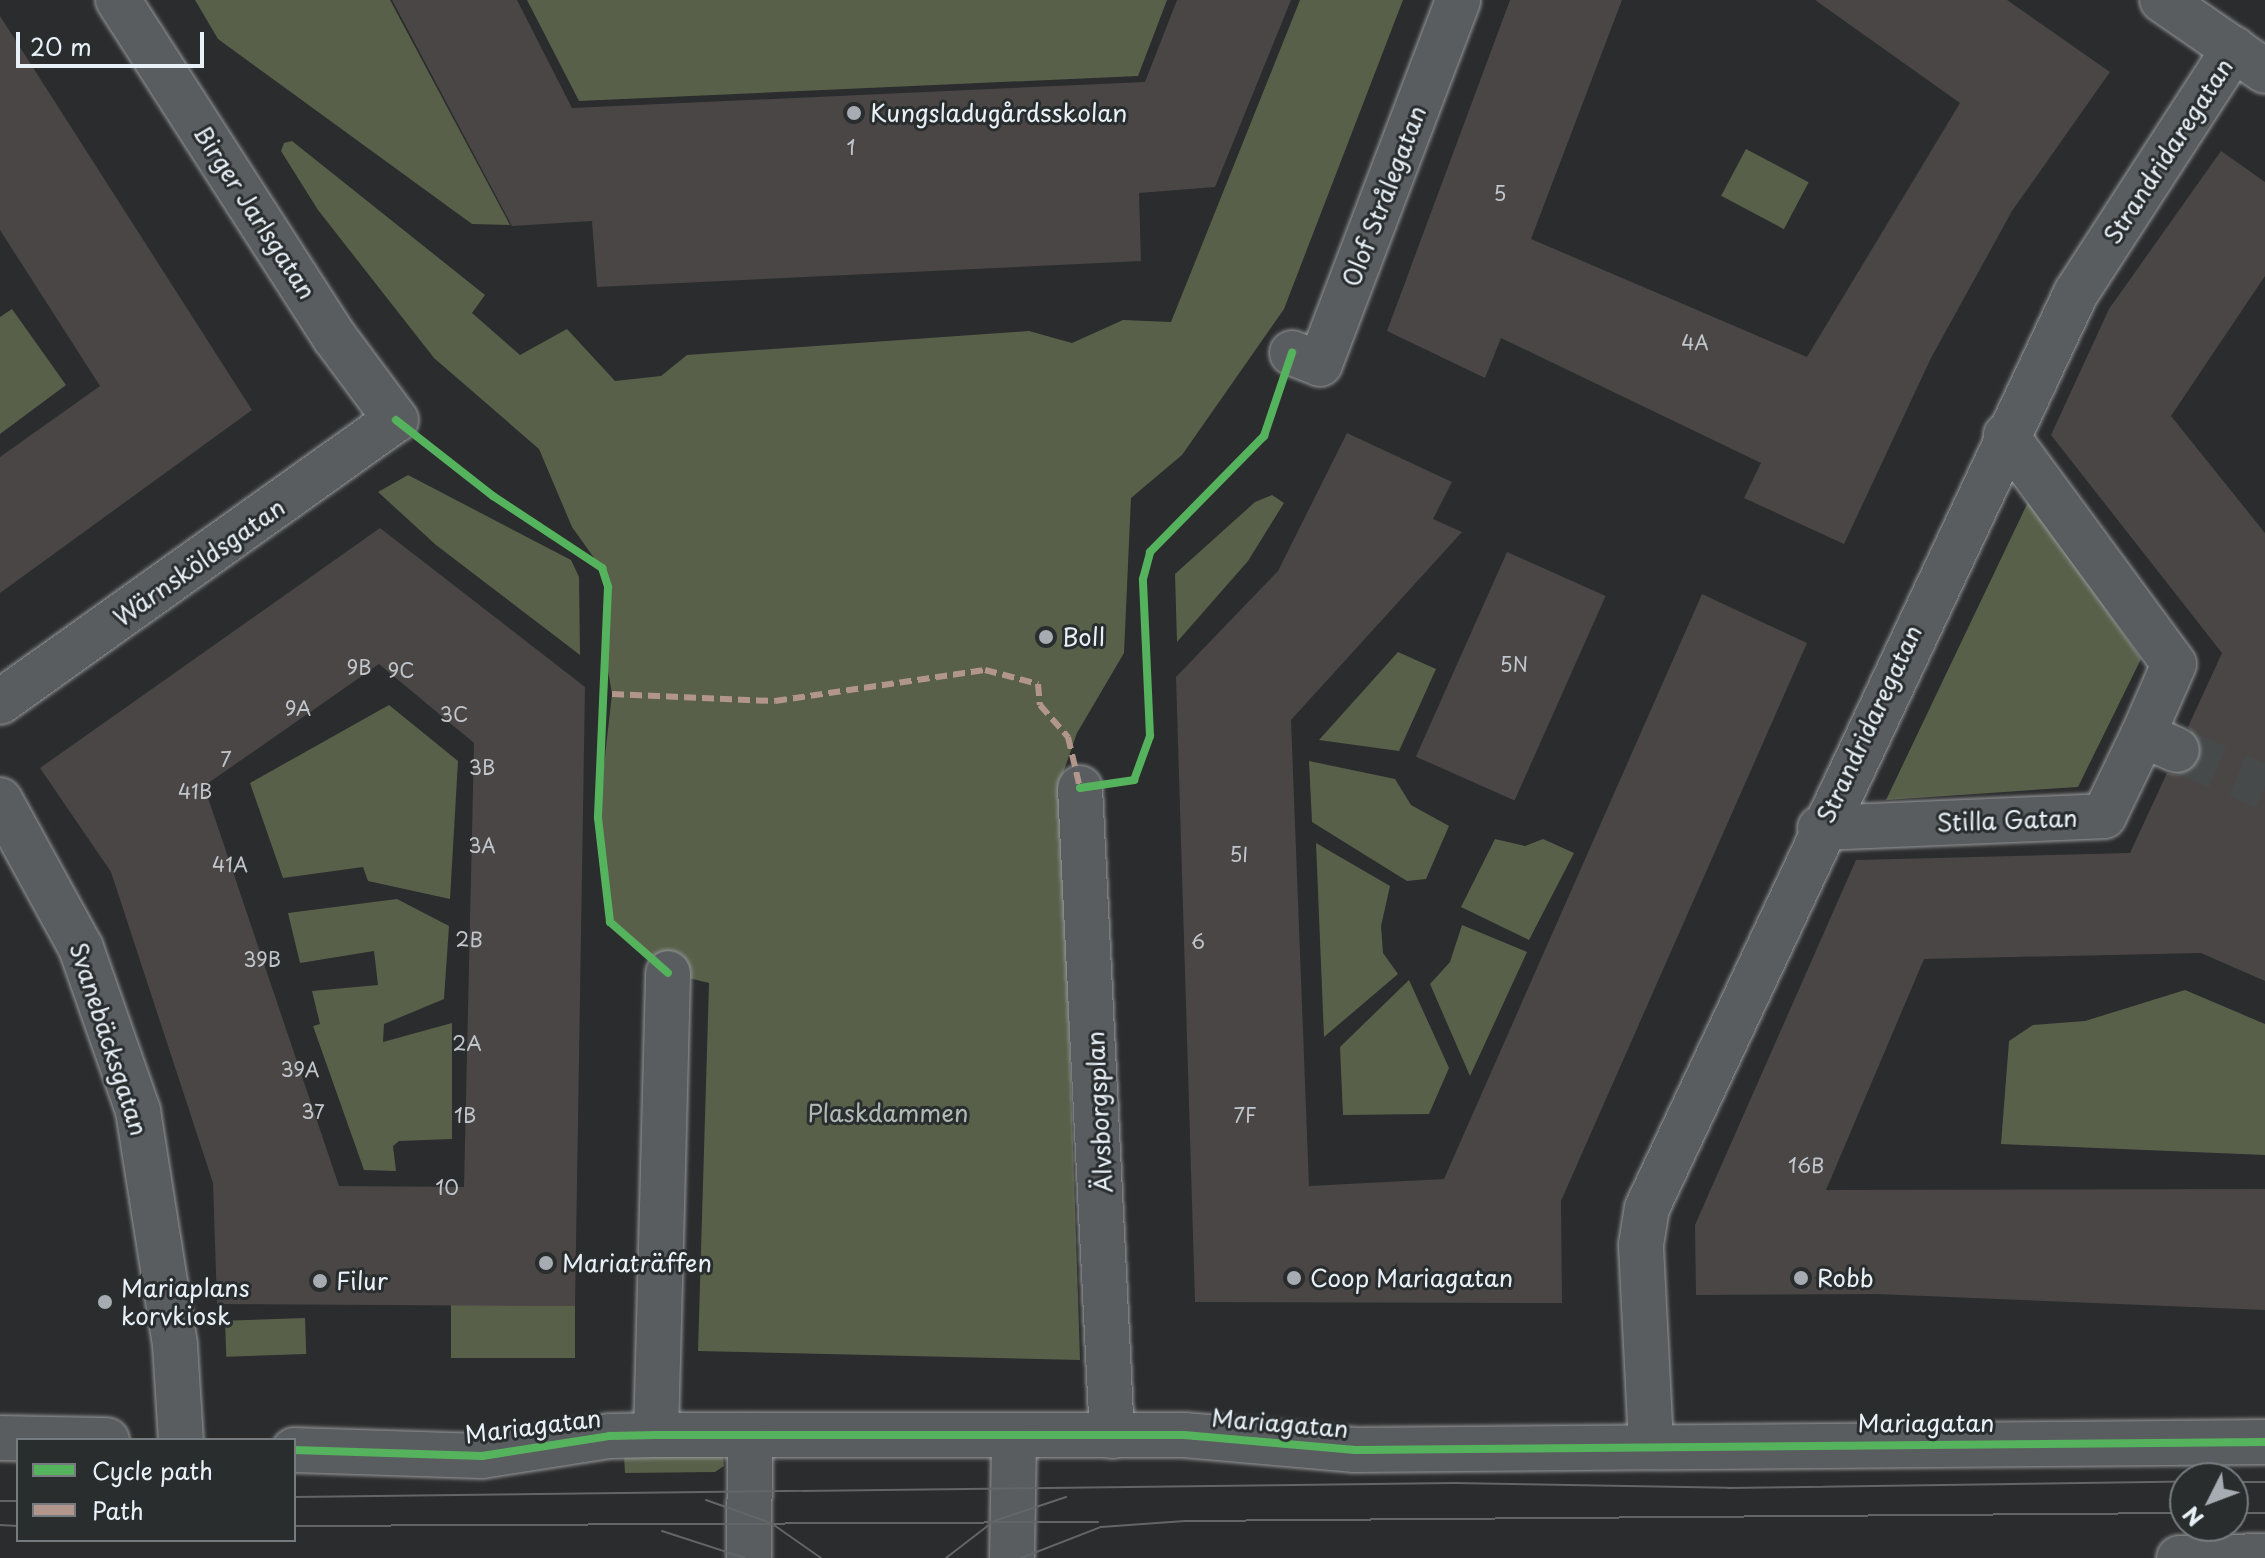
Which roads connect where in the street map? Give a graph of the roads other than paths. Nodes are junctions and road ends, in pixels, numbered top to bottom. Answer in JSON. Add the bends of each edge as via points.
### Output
{"nodes":[{"id":1,"x":118,"y":0,"type":"edge"},
{"id":2,"x":1458,"y":0,"type":"edge"},
{"id":3,"x":2162,"y":0,"type":"edge"},
{"id":4,"x":2250,"y":60,"type":"edge"},
{"id":5,"x":1292,"y":353,"type":"dead end"},
{"id":6,"x":396,"y":420,"type":"joint"},
{"id":7,"x":2006,"y":435,"type":"junction"},
{"id":8,"x":0,"y":702,"type":"edge"},
{"id":9,"x":1080,"y":788,"type":"dead end"},
{"id":10,"x":0,"y":800,"type":"edge"},
{"id":11,"x":1820,"y":828,"type":"junction"},
{"id":12,"x":668,"y":973,"type":"dead end"},
{"id":13,"x":656,"y":1435,"type":"junction"},
{"id":14,"x":750,"y":1436,"type":"junction"},
{"id":15,"x":1112,"y":1436,"type":"junction"},
{"id":16,"x":181,"y":1438,"type":"edge"},
{"id":17,"x":1014,"y":1438,"type":"junction"},
{"id":18,"x":2265,"y":1442,"type":"edge"},
{"id":19,"x":1651,"y":1444,"type":"junction"},
{"id":20,"x":296,"y":1450,"type":"edge"},
{"id":21,"x":2265,"y":1556,"type":"edge"},
{"id":22,"x":749,"y":1558,"type":"edge"},
{"id":23,"x":1012,"y":1558,"type":"edge"},
{"id":24,"x":2179,"y":1558,"type":"edge"},
{"id":25,"x":2197,"y":1558,"type":"edge"}],
"edges":[{"from":1,"to":6,"type":"street","name":"Birger Jarlsgatan","via":[[335,338]]},
{"from":2,"to":5,"type":"street","name":"Olof Strålegatan","via":[[1320,364]]},
{"from":3,"to":4,"type":"street"},
{"from":4,"to":7,"type":"street","name":"Strandridaregatan","via":[[2076,293]]},
{"from":6,"to":8,"type":"street","name":"Wärnsköldsgatan"},
{"from":7,"to":11,"type":"street","name":"Strandridaregatan"},
{"from":7,"to":11,"type":"street","name":"Stilla Gatan","via":[[2174,664],[2160,743],[2104,816]]},
{"from":9,"to":15,"type":"street","name":"Älvsborgsplan"},
{"from":10,"to":16,"type":"street","name":"Svanebäcksgatan","via":[[81,948],[138,1111],[165,1270]]},
{"from":11,"to":19,"type":"street","name":"Strandridaregatan","via":[[1647,1208],[1641,1245]]},
{"from":12,"to":13,"type":"street"},
{"from":13,"to":14,"type":"street","name":"Mariagatan"},
{"from":13,"to":20,"type":"street","name":"Mariagatan","via":[[610,1436],[482,1456]]},
{"from":14,"to":17,"type":"street","name":"Mariagatan"},
{"from":14,"to":22,"type":"street"},
{"from":15,"to":17,"type":"street","name":"Mariagatan"},
{"from":15,"to":19,"type":"street","name":"Mariagatan","via":[[1184,1435],[1355,1450]]},
{"from":17,"to":23,"type":"street"},
{"from":18,"to":19,"type":"street","name":"Mariagatan"},
{"from":21,"to":25,"type":"street"},
{"from":24,"to":25,"type":"street"}]}
